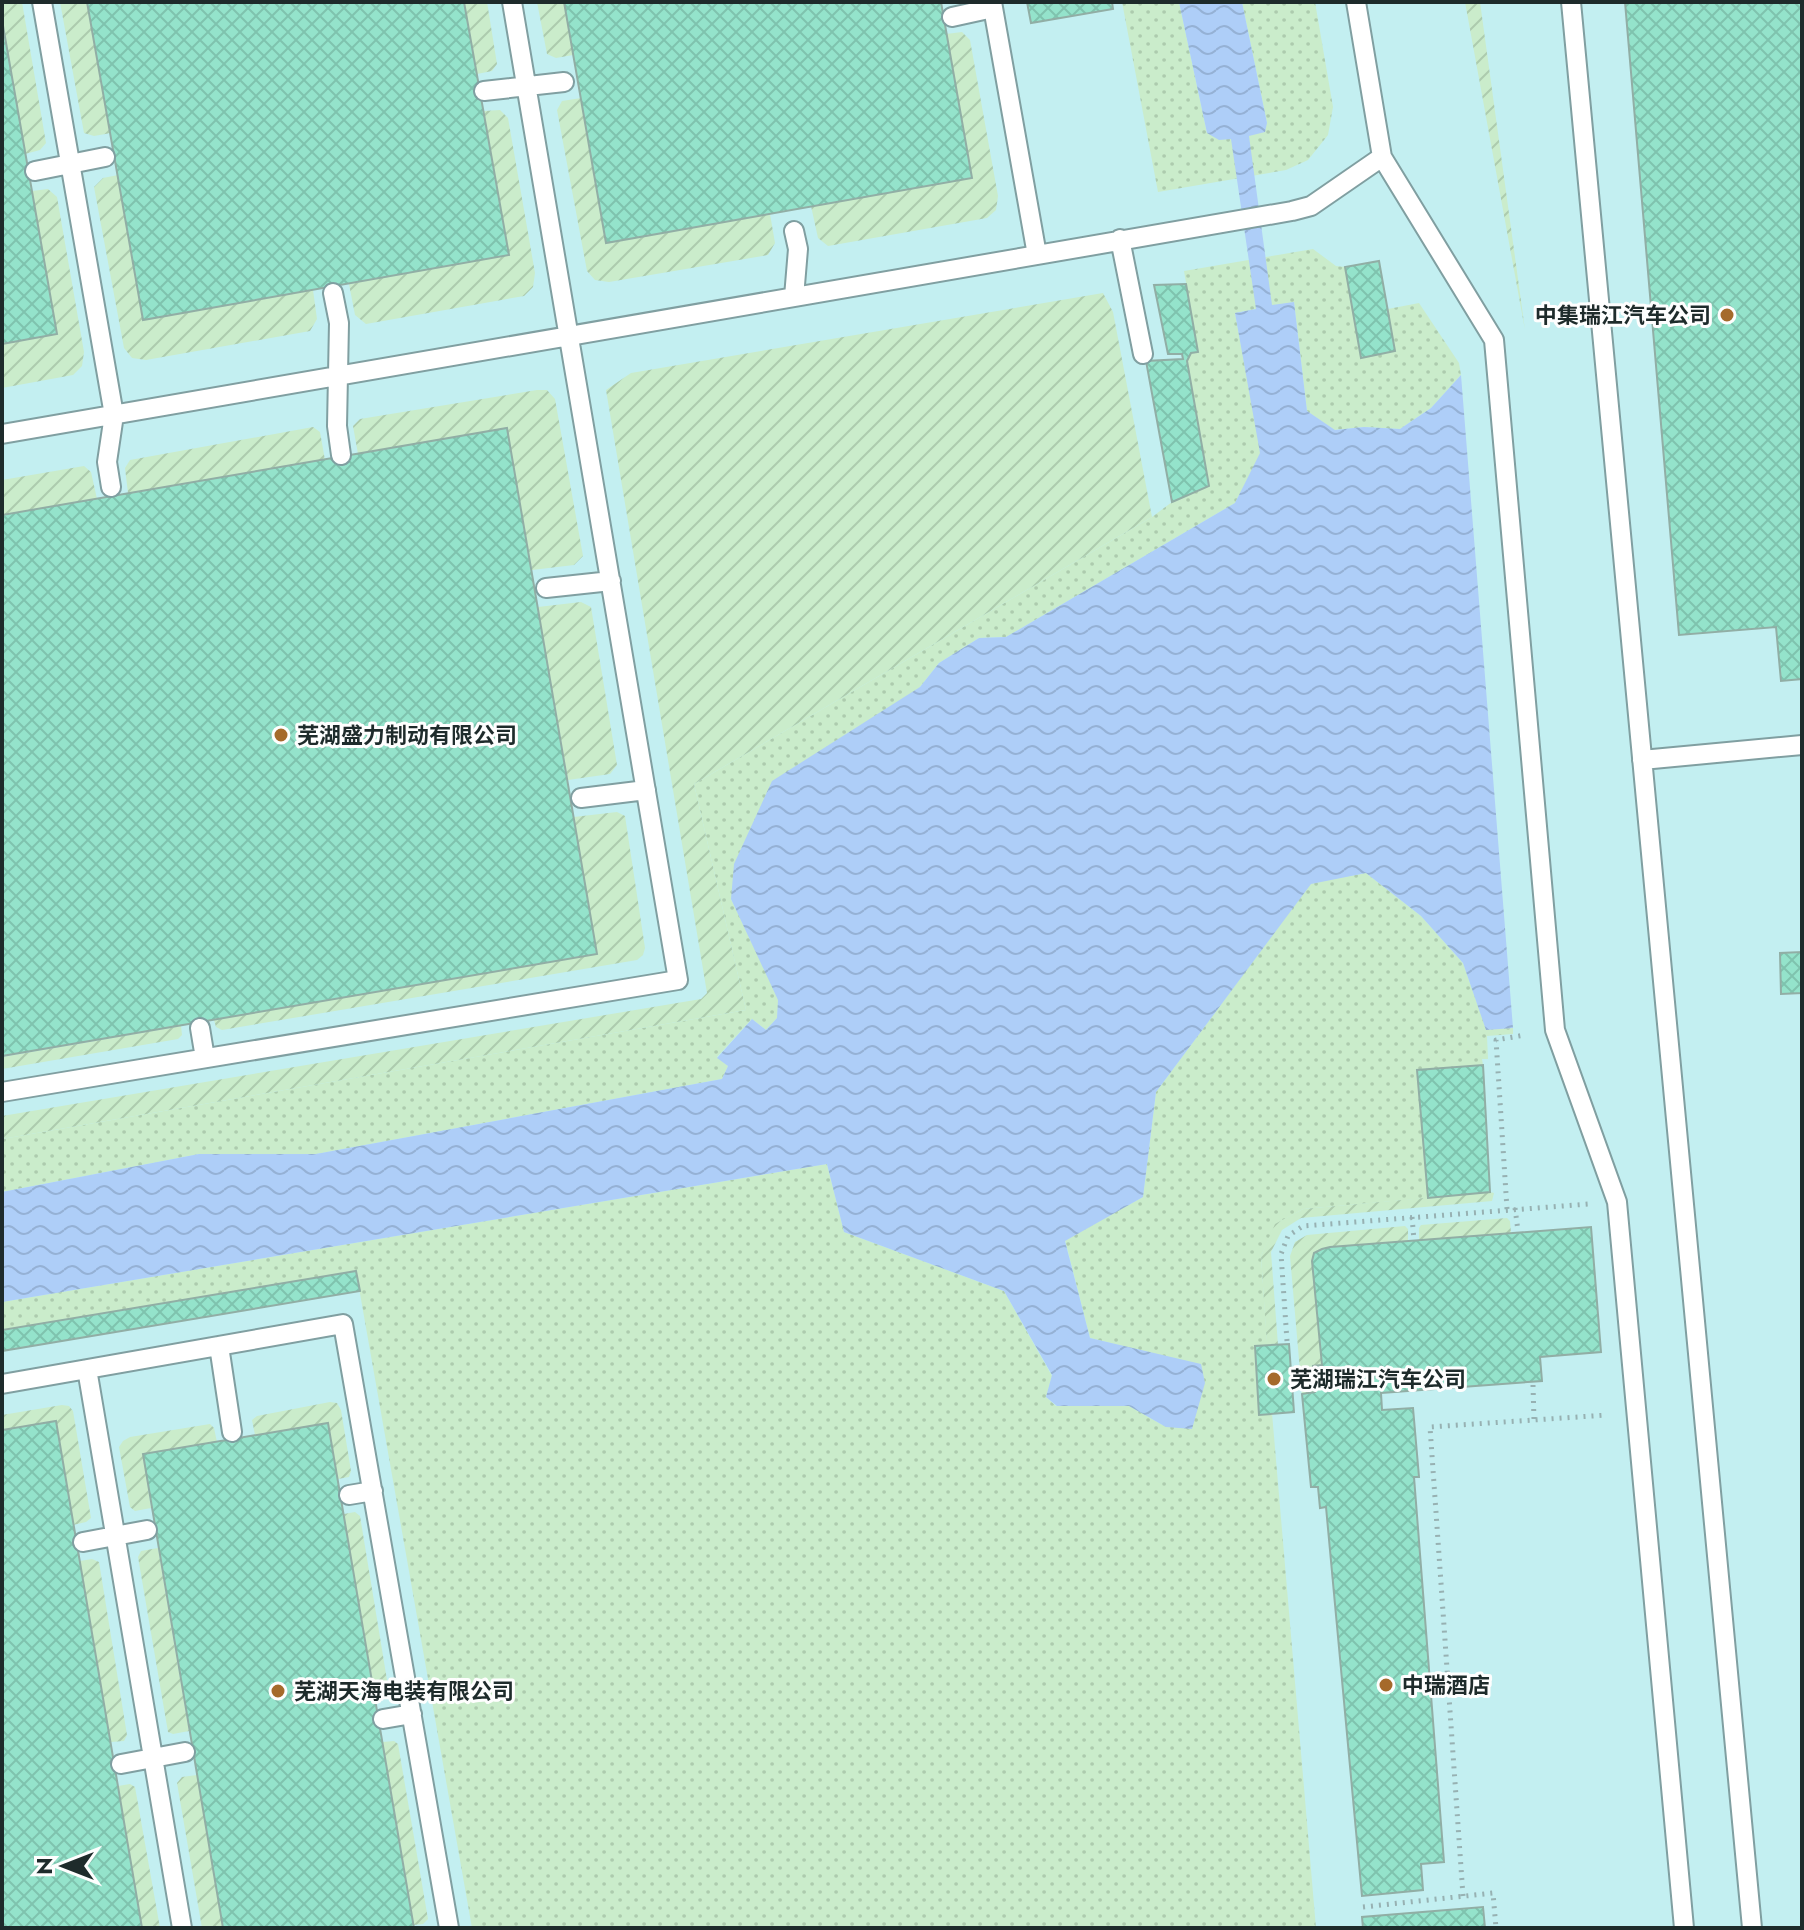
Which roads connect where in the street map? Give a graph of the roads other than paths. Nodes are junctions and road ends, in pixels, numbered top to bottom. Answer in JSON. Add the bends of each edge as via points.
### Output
{"nodes":[{"id":1,"x":42,"y":2,"type":"edge"},
{"id":2,"x":512,"y":2,"type":"edge"},
{"id":3,"x":1356,"y":2,"type":"edge"},
{"id":4,"x":1571,"y":2,"type":"edge"},
{"id":5,"x":992,"y":5,"type":"edge"},
{"id":6,"x":952,"y":17,"type":"dead end"},
{"id":7,"x":564,"y":82,"type":"dead end"},
{"id":8,"x":526,"y":85,"type":"junction"},
{"id":9,"x":484,"y":91,"type":"dead end"},
{"id":10,"x":105,"y":157,"type":"dead end"},
{"id":11,"x":1382,"y":157,"type":"junction"},
{"id":12,"x":71,"y":163,"type":"junction"},
{"id":13,"x":35,"y":171,"type":"dead end"},
{"id":14,"x":794,"y":231,"type":"dead end"},
{"id":15,"x":1120,"y":239,"type":"junction"},
{"id":16,"x":1037,"y":255,"type":"junction"},
{"id":17,"x":333,"y":293,"type":"dead end"},
{"id":18,"x":794,"y":297,"type":"junction"},
{"id":19,"x":570,"y":337,"type":"junction"},
{"id":20,"x":1143,"y":354,"type":"dead end"},
{"id":21,"x":339,"y":374,"type":"junction"},
{"id":22,"x":114,"y":415,"type":"junction"},
{"id":23,"x":2,"y":434,"type":"edge"},
{"id":24,"x":341,"y":455,"type":"dead end"},
{"id":25,"x":111,"y":487,"type":"dead end"},
{"id":26,"x":611,"y":581,"type":"junction"},
{"id":27,"x":546,"y":588,"type":"dead end"},
{"id":28,"x":1802,"y":745,"type":"edge"},
{"id":29,"x":1642,"y":760,"type":"junction"},
{"id":30,"x":646,"y":790,"type":"junction"},
{"id":31,"x":581,"y":798,"type":"dead end"},
{"id":32,"x":200,"y":1028,"type":"dead end"},
{"id":33,"x":205,"y":1058,"type":"junction"},
{"id":34,"x":2,"y":1092,"type":"edge"},
{"id":35,"x":219,"y":1346,"type":"junction"},
{"id":36,"x":87,"y":1369,"type":"junction"},
{"id":37,"x":2,"y":1384,"type":"edge"},
{"id":38,"x":232,"y":1432,"type":"dead end"},
{"id":39,"x":373,"y":1491,"type":"junction"},
{"id":40,"x":349,"y":1495,"type":"dead end"},
{"id":41,"x":147,"y":1530,"type":"dead end"},
{"id":42,"x":115,"y":1536,"type":"junction"},
{"id":43,"x":83,"y":1542,"type":"dead end"},
{"id":44,"x":412,"y":1714,"type":"junction"},
{"id":45,"x":383,"y":1719,"type":"dead end"},
{"id":46,"x":185,"y":1752,"type":"dead end"},
{"id":47,"x":153,"y":1758,"type":"junction"},
{"id":48,"x":121,"y":1764,"type":"dead end"},
{"id":49,"x":182,"y":1928,"type":"edge"},
{"id":50,"x":449,"y":1928,"type":"edge"},
{"id":51,"x":1684,"y":1928,"type":"edge"},
{"id":52,"x":1752,"y":1928,"type":"edge"}],
"edges":[{"from":1,"to":12,"type":"lane"},
{"from":2,"to":8,"type":"lane"},
{"from":3,"to":11,"type":"lane"},
{"from":4,"to":29,"type":"lane"},
{"from":5,"to":6,"type":"lane"},
{"from":5,"to":16,"type":"lane"},
{"from":7,"to":8,"type":"lane"},
{"from":8,"to":9,"type":"lane"},
{"from":8,"to":19,"type":"lane"},
{"from":10,"to":12,"type":"lane"},
{"from":11,"to":15,"type":"lane","via":[[1311,206]]},
{"from":11,"to":51,"type":"lane","via":[[1494,340],[1555,1030],[1617,1202]]},
{"from":12,"to":13,"type":"lane"},
{"from":12,"to":22,"type":"lane"},
{"from":14,"to":18,"type":"lane"},
{"from":15,"to":16,"type":"lane"},
{"from":15,"to":20,"type":"lane"},
{"from":16,"to":18,"type":"lane"},
{"from":17,"to":21,"type":"lane"},
{"from":18,"to":19,"type":"lane"},
{"from":19,"to":21,"type":"lane"},
{"from":19,"to":26,"type":"lane"},
{"from":21,"to":22,"type":"lane"},
{"from":21,"to":24,"type":"lane"},
{"from":22,"to":23,"type":"lane"},
{"from":22,"to":25,"type":"lane","via":[[107,462]]},
{"from":26,"to":27,"type":"lane"},
{"from":26,"to":30,"type":"lane"},
{"from":28,"to":29,"type":"lane"},
{"from":29,"to":52,"type":"lane"},
{"from":30,"to":31,"type":"lane"},
{"from":30,"to":33,"type":"lane","via":[[678,980]]},
{"from":32,"to":33,"type":"lane"},
{"from":33,"to":34,"type":"lane"},
{"from":35,"to":36,"type":"lane"},
{"from":35,"to":38,"type":"lane"},
{"from":35,"to":39,"type":"lane","via":[[343,1324]]},
{"from":36,"to":37,"type":"lane"},
{"from":36,"to":42,"type":"lane"},
{"from":39,"to":40,"type":"lane"},
{"from":39,"to":44,"type":"lane"},
{"from":41,"to":42,"type":"lane"},
{"from":42,"to":43,"type":"lane"},
{"from":42,"to":47,"type":"lane"},
{"from":44,"to":45,"type":"lane"},
{"from":44,"to":50,"type":"lane"},
{"from":46,"to":47,"type":"lane"},
{"from":47,"to":48,"type":"lane"},
{"from":47,"to":49,"type":"lane"}]}
